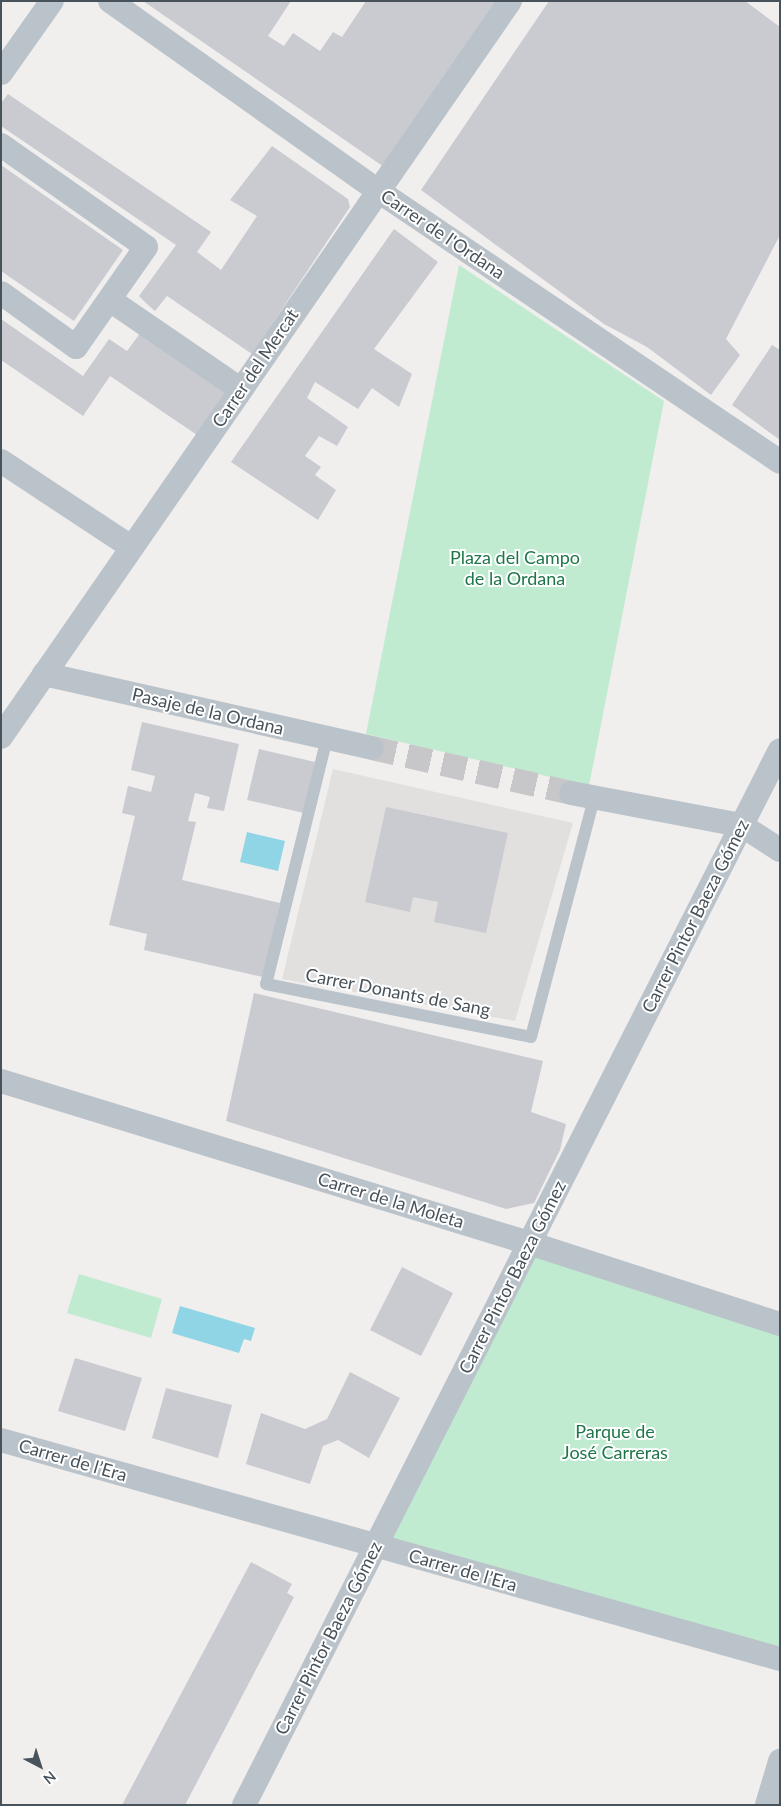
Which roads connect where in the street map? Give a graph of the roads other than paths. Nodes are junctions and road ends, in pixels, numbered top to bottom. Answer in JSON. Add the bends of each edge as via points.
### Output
{"nodes":[{"id":1,"x":52,"y":1,"type":"edge"},
{"id":2,"x":110,"y":1,"type":"edge"},
{"id":3,"x":510,"y":1,"type":"edge"},
{"id":4,"x":1,"y":73,"type":"edge"},
{"id":5,"x":1,"y":144,"type":"edge"},
{"id":6,"x":377,"y":190,"type":"junction"},
{"id":7,"x":1,"y":293,"type":"edge"},
{"id":8,"x":110,"y":300,"type":"junction"},
{"id":9,"x":240,"y":389,"type":"junction"},
{"id":10,"x":1,"y":461,"type":"edge"},
{"id":11,"x":780,"y":462,"type":"edge"},
{"id":12,"x":131,"y":547,"type":"junction"},
{"id":13,"x":44,"y":674,"type":"junction"},
{"id":14,"x":1,"y":737,"type":"edge"},
{"id":15,"x":327,"y":738,"type":"junction"},
{"id":16,"x":372,"y":748,"type":"tunnel mouth"},
{"id":17,"x":780,"y":750,"type":"edge"},
{"id":18,"x":571,"y":793,"type":"tunnel mouth"},
{"id":19,"x":594,"y":798,"type":"junction"},
{"id":20,"x":741,"y":825,"type":"junction"},
{"id":21,"x":780,"y":850,"type":"edge"},
{"id":22,"x":1,"y":1081,"type":"edge"},
{"id":23,"x":530,"y":1242,"type":"junction"},
{"id":24,"x":780,"y":1324,"type":"edge"},
{"id":25,"x":1,"y":1440,"type":"edge"},
{"id":26,"x":375,"y":1546,"type":"junction"},
{"id":27,"x":780,"y":1659,"type":"edge"},
{"id":28,"x":780,"y":1761,"type":"edge"},
{"id":29,"x":244,"y":1805,"type":"edge"},
{"id":30,"x":767,"y":1805,"type":"edge"}],
"edges":[{"from":1,"to":4,"type":"street"},
{"from":2,"to":6,"type":"street","name":"Carrer de l'Ordana"},
{"from":3,"to":6,"type":"street","name":"Carrer del Mercat"},
{"from":5,"to":8,"type":"street","via":[[146,248]]},
{"from":6,"to":9,"type":"street","name":"Carrer del Mercat"},
{"from":6,"to":11,"type":"street","name":"Carrer de l'Ordana"},
{"from":7,"to":8,"type":"street","via":[[76,347]]},
{"from":8,"to":9,"type":"street"},
{"from":9,"to":12,"type":"street","name":"Carrer del Mercat"},
{"from":10,"to":12,"type":"street"},
{"from":12,"to":13,"type":"street","name":"Carrer del Mercat"},
{"from":13,"to":14,"type":"street","name":"Carrer del Mercat"},
{"from":13,"to":15,"type":"street","name":"Pasaje de la Ordana"},
{"from":15,"to":16,"type":"street","name":"Pasaje de la Ordana"},
{"from":15,"to":19,"type":"lane","name":"Carrer Donants de Sang","via":[[266,984],[531,1037]]},
{"from":17,"to":20,"type":"street","name":"Carrer Pintor Baeza Gómez"},
{"from":18,"to":19,"type":"street"},
{"from":19,"to":20,"type":"street"},
{"from":20,"to":21,"type":"street"},
{"from":20,"to":23,"type":"street","name":"Carrer Pintor Baeza Gómez"},
{"from":22,"to":23,"type":"street","name":"Carrer de la Moleta"},
{"from":23,"to":24,"type":"street","name":"Carrer de la Moleta"},
{"from":23,"to":26,"type":"street","name":"Carrer Pintor Baeza Gómez"},
{"from":25,"to":26,"type":"street","name":"Carrer de l’Era"},
{"from":26,"to":27,"type":"street","name":"Carrer de l’Era"},
{"from":26,"to":29,"type":"street","name":"Carrer Pintor Baeza Gómez"},
{"from":28,"to":30,"type":"street"}]}
